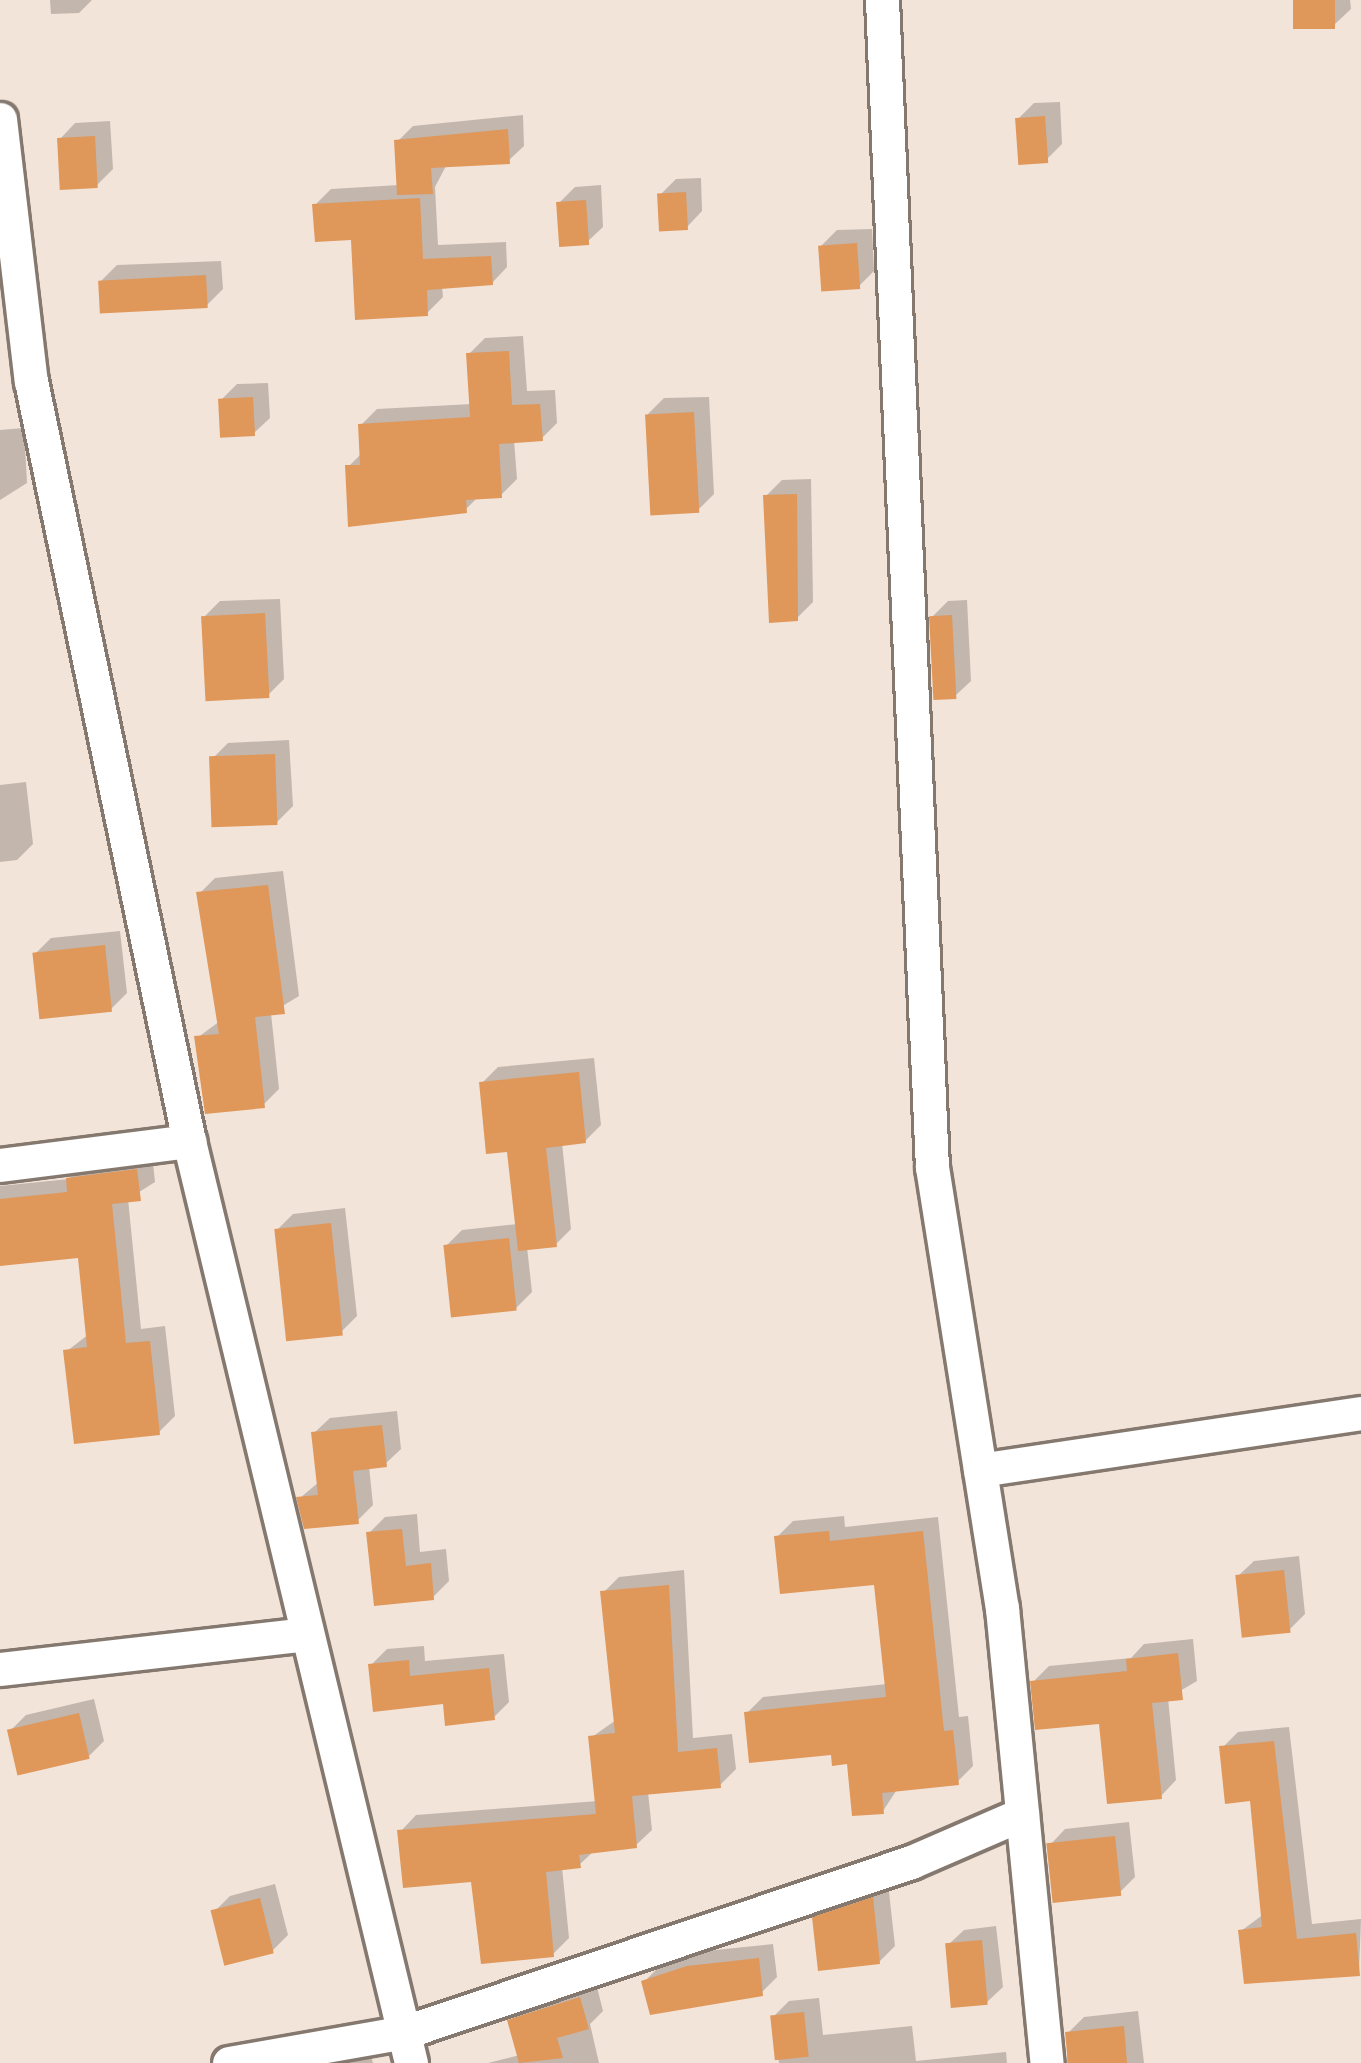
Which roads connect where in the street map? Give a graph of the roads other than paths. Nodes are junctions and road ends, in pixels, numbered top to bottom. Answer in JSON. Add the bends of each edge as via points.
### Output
{"nodes":[{"id":1,"x":882,"y":0,"type":"edge"},
{"id":2,"x":0,"y":119,"type":"edge"},
{"id":3,"x":16,"y":383,"type":"edge"},
{"id":4,"x":189,"y":1141,"type":"junction"},
{"id":5,"x":0,"y":1165,"type":"edge"},
{"id":6,"x":1361,"y":1413,"type":"edge"},
{"id":7,"x":980,"y":1470,"type":"junction"},
{"id":8,"x":306,"y":1634,"type":"junction"},
{"id":9,"x":0,"y":1670,"type":"edge"},
{"id":10,"x":1022,"y":1814,"type":"junction"},
{"id":11,"x":408,"y":2048,"type":"edge"},
{"id":12,"x":229,"y":2063,"type":"edge"},
{"id":13,"x":1047,"y":2063,"type":"edge"}],
"edges":[{"from":1,"to":7,"type":"street","via":[[932,1167]]},
{"from":2,"to":3,"type":"street"},
{"from":3,"to":4,"type":"street"},
{"from":4,"to":5,"type":"street"},
{"from":4,"to":8,"type":"street"},
{"from":6,"to":7,"type":"street"},
{"from":7,"to":10,"type":"street"},
{"from":8,"to":9,"type":"street"},
{"from":8,"to":11,"type":"street"},
{"from":10,"to":11,"type":"street"},
{"from":10,"to":13,"type":"street"},
{"from":11,"to":12,"type":"street"}]}
